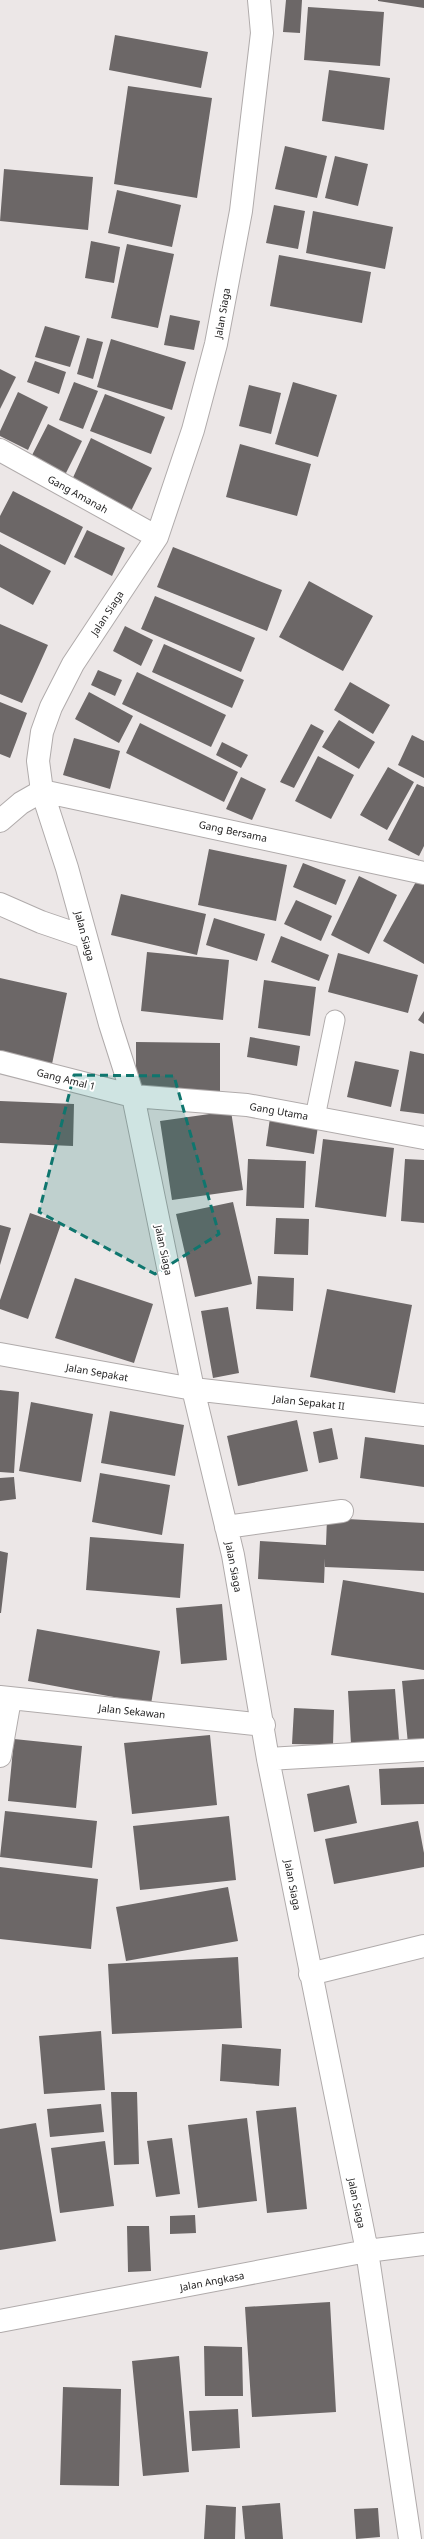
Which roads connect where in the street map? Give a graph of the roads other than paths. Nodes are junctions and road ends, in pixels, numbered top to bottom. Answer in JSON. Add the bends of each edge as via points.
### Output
{"nodes":[{"id":1,"x":259,"y":0,"type":"edge"},
{"id":2,"x":0,"y":450,"type":"edge"},
{"id":3,"x":157,"y":537,"type":"junction"},
{"id":4,"x":42,"y":791,"type":"junction"},
{"id":5,"x":0,"y":821,"type":"edge"},
{"id":6,"x":424,"y":872,"type":"edge"},
{"id":7,"x":0,"y":904,"type":"edge"},
{"id":8,"x":85,"y":936,"type":"junction"},
{"id":9,"x":335,"y":1020,"type":"dead end"},
{"id":10,"x":0,"y":1062,"type":"edge"},
{"id":11,"x":133,"y":1096,"type":"junction"},
{"id":12,"x":315,"y":1117,"type":"junction"},
{"id":13,"x":424,"y":1138,"type":"edge"},
{"id":14,"x":0,"y":1354,"type":"edge"},
{"id":15,"x":193,"y":1389,"type":"junction"},
{"id":16,"x":424,"y":1415,"type":"edge"},
{"id":17,"x":342,"y":1511,"type":"dead end"},
{"id":18,"x":226,"y":1527,"type":"junction"},
{"id":19,"x":5,"y":1698,"type":"edge"},
{"id":20,"x":264,"y":1725,"type":"junction"},
{"id":21,"x":424,"y":1750,"type":"edge"},
{"id":22,"x":0,"y":1756,"type":"edge"},
{"id":23,"x":268,"y":1759,"type":"junction"},
{"id":24,"x":424,"y":1946,"type":"edge"},
{"id":25,"x":310,"y":1974,"type":"junction"},
{"id":26,"x":424,"y":2244,"type":"edge"},
{"id":27,"x":367,"y":2251,"type":"junction"},
{"id":28,"x":0,"y":2321,"type":"edge"},
{"id":29,"x":410,"y":2539,"type":"edge"}],
"edges":[{"from":1,"to":3,"type":"street","name":"Jalan Siaga","via":[[262,33],[252,123],[241,211],[216,344],[193,430]]},
{"from":2,"to":3,"type":"street","name":"Gang Amanah"},
{"from":3,"to":4,"type":"street","name":"Jalan Siaga","via":[[73,664],[51,707],[42,732],[38,761]]},
{"from":4,"to":5,"type":"street","via":[[21,803]]},
{"from":4,"to":6,"type":"street","name":"Gang Bersama"},
{"from":4,"to":8,"type":"street","name":"Jalan Siaga","via":[[67,868]]},
{"from":7,"to":8,"type":"street","via":[[41,922]]},
{"from":8,"to":11,"type":"street","name":"Jalan Siaga"},
{"from":9,"to":12,"type":"lane"},
{"from":10,"to":11,"type":"street","name":"Gang Amal 1"},
{"from":11,"to":12,"type":"street","name":"Gang Utama","via":[[247,1105]]},
{"from":11,"to":15,"type":"street","name":"Jalan Siaga"},
{"from":12,"to":13,"type":"street","name":"Gang Utama"},
{"from":14,"to":15,"type":"street","name":"Jalan Sepakat"},
{"from":15,"to":16,"type":"street","name":"Jalan Sepakat II"},
{"from":15,"to":18,"type":"street","name":"Jalan Siaga"},
{"from":17,"to":18,"type":"street"},
{"from":18,"to":20,"type":"street","name":"Jalan Siaga"},
{"from":19,"to":20,"type":"street","name":"Jalan Sekawan"},
{"from":19,"to":22,"type":"street"},
{"from":20,"to":23,"type":"street","name":"Jalan Siaga"},
{"from":21,"to":23,"type":"street"},
{"from":23,"to":25,"type":"street","name":"Jalan Siaga"},
{"from":24,"to":25,"type":"street"},
{"from":25,"to":27,"type":"street","name":"Jalan Siaga"},
{"from":26,"to":27,"type":"street","name":"Jalan Angkasa"},
{"from":27,"to":28,"type":"street","name":"Jalan Angkasa"},
{"from":27,"to":29,"type":"street","name":"Jalan Siaga"}]}
